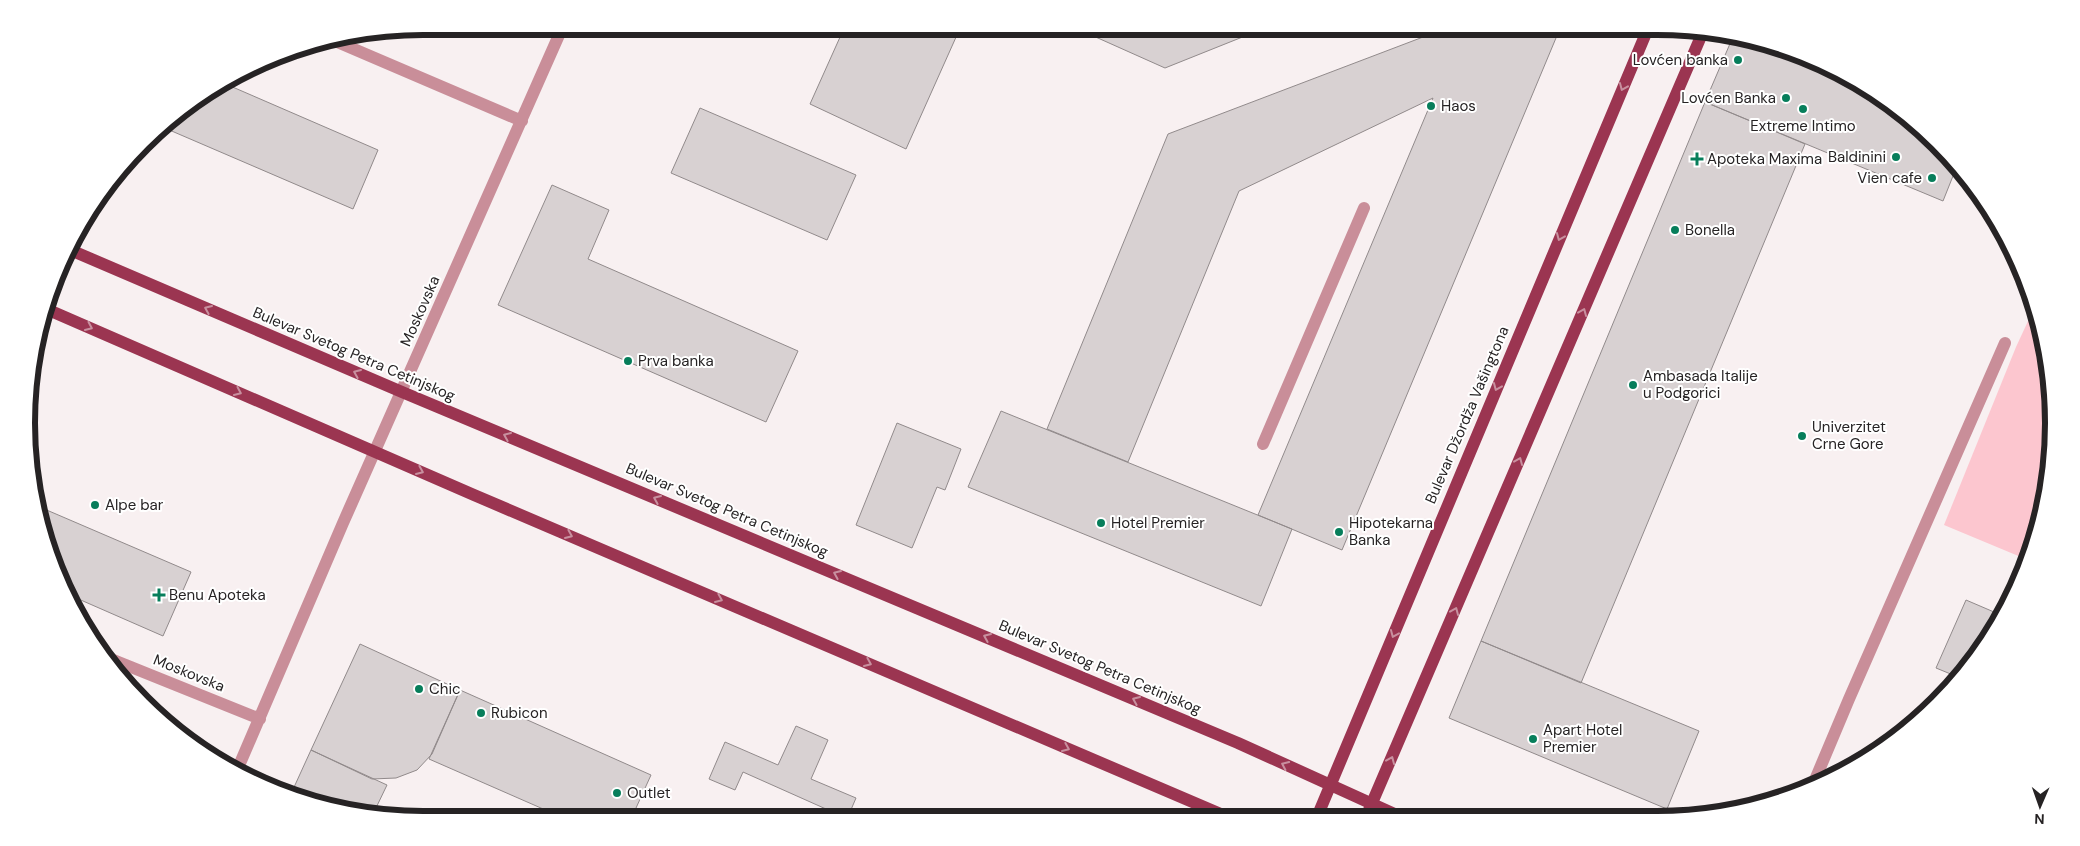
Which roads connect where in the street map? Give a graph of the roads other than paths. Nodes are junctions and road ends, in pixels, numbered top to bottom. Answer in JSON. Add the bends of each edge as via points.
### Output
{"nodes":[{"id":1,"x":560,"y":35,"type":"edge"},
{"id":2,"x":1645,"y":35,"type":"edge"},
{"id":3,"x":1701,"y":37,"type":"edge"},
{"id":4,"x":341,"y":44,"type":"edge"},
{"id":5,"x":522,"y":121,"type":"junction"},
{"id":6,"x":1364,"y":208,"type":"dead end"},
{"id":7,"x":75,"y":252,"type":"edge"},
{"id":8,"x":52,"y":311,"type":"edge"},
{"id":9,"x":2005,"y":342,"type":"dead end"},
{"id":10,"x":402,"y":392,"type":"junction"},
{"id":11,"x":1263,"y":444,"type":"dead end"},
{"id":12,"x":375,"y":452,"type":"junction"},
{"id":13,"x":117,"y":662,"type":"edge"},
{"id":14,"x":260,"y":720,"type":"junction"},
{"id":15,"x":240,"y":765,"type":"edge"},
{"id":16,"x":1817,"y":776,"type":"edge"},
{"id":17,"x":1329,"y":786,"type":"junction"},
{"id":18,"x":1372,"y":804,"type":"junction"},
{"id":19,"x":1214,"y":811,"type":"edge"},
{"id":20,"x":1319,"y":811,"type":"edge"},
{"id":21,"x":1369,"y":811,"type":"edge"},
{"id":22,"x":1388,"y":811,"type":"edge"}],
"edges":[{"from":1,"to":5,"type":"street","name":"Moskovska"},
{"from":2,"to":17,"type":"main road","name":"Bulevar Džordža Vašingtona","one_way":true},
{"from":18,"to":3,"type":"main road","one_way":true},
{"from":4,"to":5,"type":"street"},
{"from":5,"to":10,"type":"street","name":"Moskovska"},
{"from":6,"to":11,"type":"street"},
{"from":10,"to":7,"type":"main road","name":"Bulevar Svetog Petra Cetinjskog","one_way":true},
{"from":8,"to":12,"type":"main road","one_way":true},
{"from":9,"to":16,"type":"street"},
{"from":10,"to":12,"type":"street","name":"Moskovska"},
{"from":17,"to":10,"type":"main road","name":"Bulevar Svetog Petra Cetinjskog","one_way":true,"via":[[1229,739]]},
{"from":12,"to":14,"type":"street","name":"Moskovska"},
{"from":12,"to":19,"type":"main road","one_way":true},
{"from":13,"to":14,"type":"street","name":"Moskovska"},
{"from":14,"to":15,"type":"street","name":"Moskovska"},
{"from":17,"to":18,"type":"main road","name":"Bulevar Svetog Petra Cetinjskog"},
{"from":17,"to":20,"type":"main road","name":"Bulevar Džordža Vašingtona"},
{"from":18,"to":21,"type":"main road"},
{"from":18,"to":22,"type":"main road","name":"Bulevar Svetog Petra Cetinjskog"}]}
